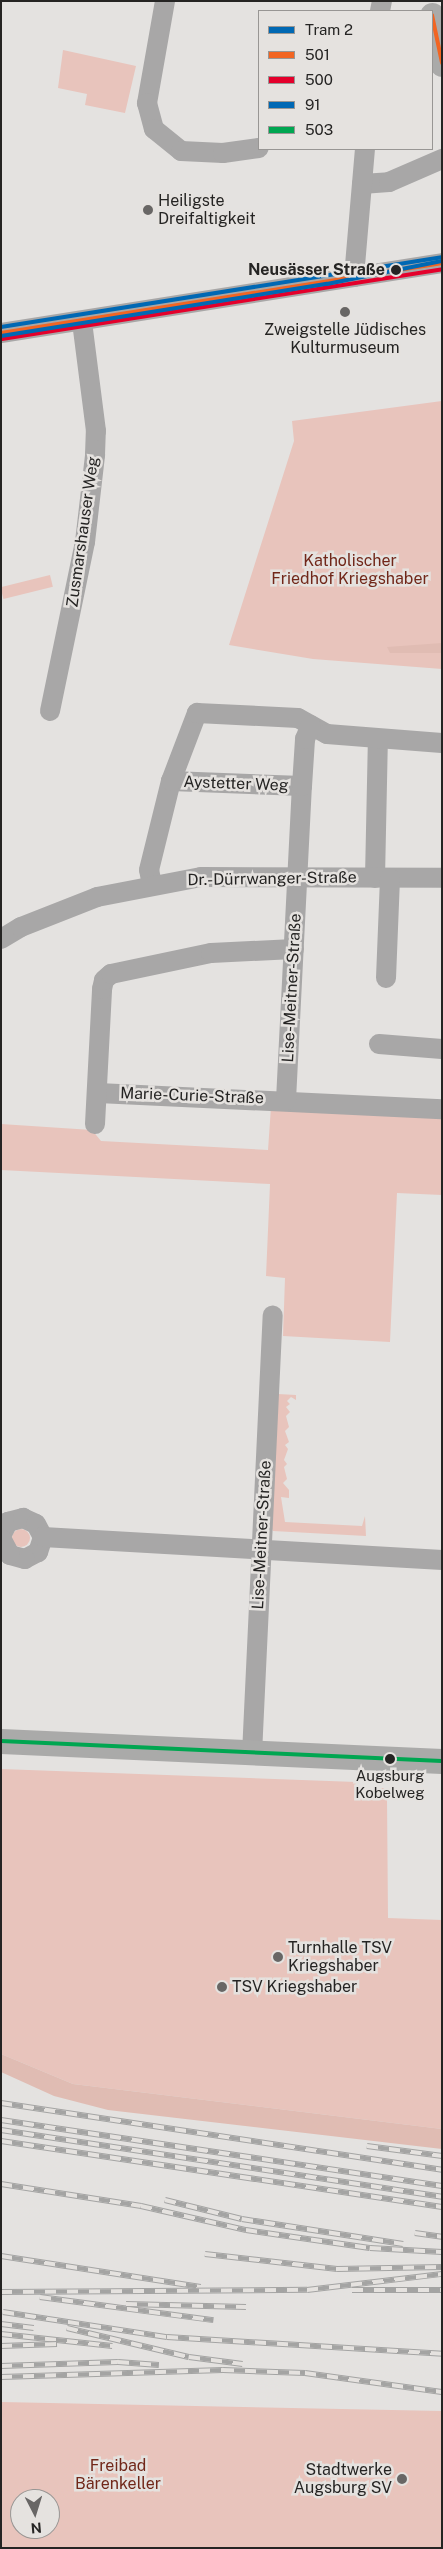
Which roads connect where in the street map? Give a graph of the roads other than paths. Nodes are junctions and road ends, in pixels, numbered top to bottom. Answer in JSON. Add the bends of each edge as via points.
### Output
{"nodes":[{"id":1,"x":165,"y":1,"type":"edge"},
{"id":2,"x":433,"y":18,"type":"edge"},
{"id":3,"x":442,"y":64,"type":"edge"},
{"id":4,"x":258,"y":148,"type":"edge"},
{"id":5,"x":365,"y":150,"type":"edge"},
{"id":6,"x":442,"y":159,"type":"edge"},
{"id":7,"x":362,"y":184,"type":"junction"},
{"id":8,"x":442,"y":263,"type":"edge"},
{"id":9,"x":354,"y":277,"type":"junction"},
{"id":10,"x":82,"y":321,"type":"junction"},
{"id":11,"x":1,"y":333,"type":"edge"},
{"id":12,"x":50,"y":711,"type":"dead end"},
{"id":13,"x":311,"y":725,"type":"junction"},
{"id":14,"x":378,"y":739,"type":"junction"},
{"id":15,"x":442,"y":743,"type":"edge"},
{"id":16,"x":171,"y":781,"type":"junction"},
{"id":17,"x":302,"y":786,"type":"junction"},
{"id":18,"x":298,"y":876,"type":"junction"},
{"id":19,"x":382,"y":878,"type":"junction"},
{"id":20,"x":442,"y":878,"type":"edge"},
{"id":21,"x":152,"y":885,"type":"junction"},
{"id":22,"x":1,"y":939,"type":"edge"},
{"id":23,"x":294,"y":948,"type":"junction"},
{"id":24,"x":386,"y":978,"type":"dead end"},
{"id":25,"x":379,"y":1044,"type":"dead end"},
{"id":26,"x":442,"y":1048,"type":"edge"},
{"id":27,"x":98,"y":1093,"type":"junction"},
{"id":28,"x":286,"y":1100,"type":"junction"},
{"id":29,"x":442,"y":1109,"type":"edge"},
{"id":30,"x":95,"y":1124,"type":"dead end"},
{"id":31,"x":273,"y":1316,"type":"dead end"},
{"id":32,"x":1,"y":1537,"type":"edge"},
{"id":33,"x":42,"y":1537,"type":"junction"},
{"id":34,"x":261,"y":1551,"type":"junction"},
{"id":35,"x":442,"y":1560,"type":"edge"},
{"id":36,"x":1,"y":1741,"type":"edge"},
{"id":37,"x":252,"y":1754,"type":"junction"},
{"id":38,"x":442,"y":1761,"type":"edge"}],
"edges":[{"from":1,"to":4,"type":"street","via":[[147,103],[154,129],[181,151],[223,153]]},
{"from":2,"to":3,"type":"main road"},
{"from":5,"to":7,"type":"street"},
{"from":6,"to":7,"type":"street","via":[[389,182]]},
{"from":7,"to":9,"type":"street"},
{"from":8,"to":9,"type":"street"},
{"from":9,"to":10,"type":"street"},
{"from":10,"to":11,"type":"street"},
{"from":10,"to":12,"type":"street","name":"Zusmarshauser Weg","via":[[96,431],[95,455],[85,542]]},
{"from":13,"to":14,"type":"street","name":"Aystetter Weg","via":[[327,734]]},
{"from":13,"to":16,"type":"street","name":"Aystetter Weg","via":[[298,718],[197,713]]},
{"from":13,"to":17,"type":"street","name":"Aystetter Weg","via":[[305,740]]},
{"from":14,"to":15,"type":"street","name":"Aystetter Weg"},
{"from":14,"to":19,"type":"street","name":"Dr.-Dürrwanger-Straße"},
{"from":16,"to":17,"type":"street","name":"Aystetter Weg"},
{"from":16,"to":21,"type":"street","name":"Aystetter Weg","via":[[149,870]]},
{"from":17,"to":18,"type":"street","name":"Aystetter Weg"},
{"from":18,"to":19,"type":"street","name":"Dr.-Dürrwanger-Straße"},
{"from":18,"to":21,"type":"street","name":"Dr.-Dürrwanger-Straße","via":[[201,877]]},
{"from":18,"to":23,"type":"street","name":"Lise-Meitner-Straße"},
{"from":19,"to":20,"type":"street","name":"Dr.-Dürrwanger-Straße"},
{"from":19,"to":24,"type":"street","name":"Dr.-Dürrwanger-Straße"},
{"from":21,"to":22,"type":"street","name":"Dr.-Dürrwanger-Straße","via":[[97,897],[60,910]]},
{"from":23,"to":27,"type":"street","name":"Marie-Curie-Straße","via":[[211,953],[111,974],[104,980],[102,989]]},
{"from":23,"to":28,"type":"street","name":"Lise-Meitner-Straße"},
{"from":25,"to":26,"type":"street"},
{"from":27,"to":28,"type":"street","name":"Marie-Curie-Straße"},
{"from":27,"to":30,"type":"street","name":"Marie-Curie-Straße"},
{"from":28,"to":29,"type":"street","name":"Marie-Curie-Straße"},
{"from":31,"to":34,"type":"street","name":"Lise-Meitner-Straße"},
{"from":32,"to":33,"type":"street","via":[[8,1522],[23,1518],[36,1524]]},
{"from":32,"to":33,"type":"street","via":[[10,1556],[25,1559],[38,1552]]},
{"from":33,"to":34,"type":"street"},
{"from":34,"to":35,"type":"street"},
{"from":34,"to":37,"type":"street","name":"Lise-Meitner-Straße"},
{"from":36,"to":37,"type":"main road"},
{"from":37,"to":38,"type":"main road"}]}
